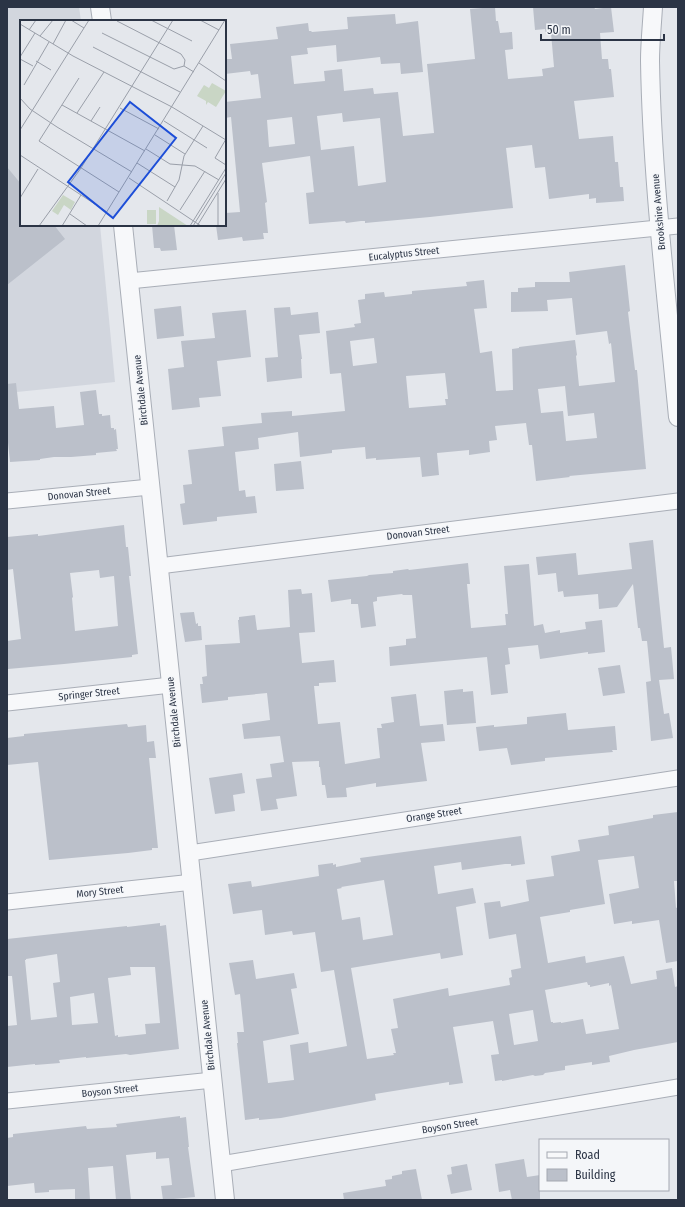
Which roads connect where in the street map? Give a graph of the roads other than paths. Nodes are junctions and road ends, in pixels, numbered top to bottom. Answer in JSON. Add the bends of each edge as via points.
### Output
{"nodes":[{"id":1,"x":100,"y":7,"type":"edge"},
{"id":2,"x":653,"y":7,"type":"edge"},
{"id":3,"x":102,"y":20,"type":"edge"},
{"id":4,"x":123,"y":226,"type":"edge"},
{"id":5,"x":678,"y":226,"type":"edge"},
{"id":6,"x":660,"y":228,"type":"junction"},
{"id":7,"x":129,"y":281,"type":"junction"},
{"id":8,"x":678,"y":417,"type":"edge"},
{"id":9,"x":150,"y":487,"type":"junction"},
{"id":10,"x":7,"y":501,"type":"edge"},
{"id":11,"x":678,"y":501,"type":"edge"},
{"id":12,"x":159,"y":566,"type":"junction"},
{"id":13,"x":171,"y":685,"type":"junction"},
{"id":14,"x":7,"y":702,"type":"edge"},
{"id":15,"x":678,"y":778,"type":"edge"},
{"id":16,"x":190,"y":853,"type":"junction"},
{"id":17,"x":193,"y":882,"type":"junction"},
{"id":18,"x":7,"y":902,"type":"edge"},
{"id":19,"x":213,"y":1080,"type":"junction"},
{"id":20,"x":678,"y":1088,"type":"edge"},
{"id":21,"x":7,"y":1102,"type":"edge"},
{"id":22,"x":221,"y":1164,"type":"junction"},
{"id":23,"x":225,"y":1200,"type":"edge"}],
"edges":[{"from":1,"to":3,"type":"street"},
{"from":2,"to":6,"type":"street","name":"Brookshire Avenue","via":[[650,60]]},
{"from":4,"to":7,"type":"street","name":"Birchdale Avenue"},
{"from":5,"to":6,"type":"street","name":"Eucalyptus Street"},
{"from":6,"to":7,"type":"street","name":"Eucalyptus Street"},
{"from":6,"to":8,"type":"street","name":"Brookshire Avenue"},
{"from":7,"to":9,"type":"street","name":"Birchdale Avenue"},
{"from":9,"to":10,"type":"street","name":"Donovan Street"},
{"from":9,"to":12,"type":"street","name":"Birchdale Avenue"},
{"from":11,"to":12,"type":"street","name":"Donovan Street"},
{"from":12,"to":13,"type":"street","name":"Birchdale Avenue"},
{"from":13,"to":14,"type":"street","name":"Springer Street"},
{"from":13,"to":16,"type":"street","name":"Birchdale Avenue"},
{"from":15,"to":16,"type":"street","name":"Orange Street"},
{"from":16,"to":17,"type":"street","name":"Birchdale Avenue"},
{"from":17,"to":18,"type":"street","name":"Mory Street"},
{"from":17,"to":19,"type":"street","name":"Birchdale Avenue"},
{"from":19,"to":21,"type":"street","name":"Boyson Street"},
{"from":19,"to":22,"type":"street","name":"Birchdale Avenue"},
{"from":20,"to":22,"type":"street","name":"Boyson Street"},
{"from":22,"to":23,"type":"street","name":"Birchdale Avenue"}]}
